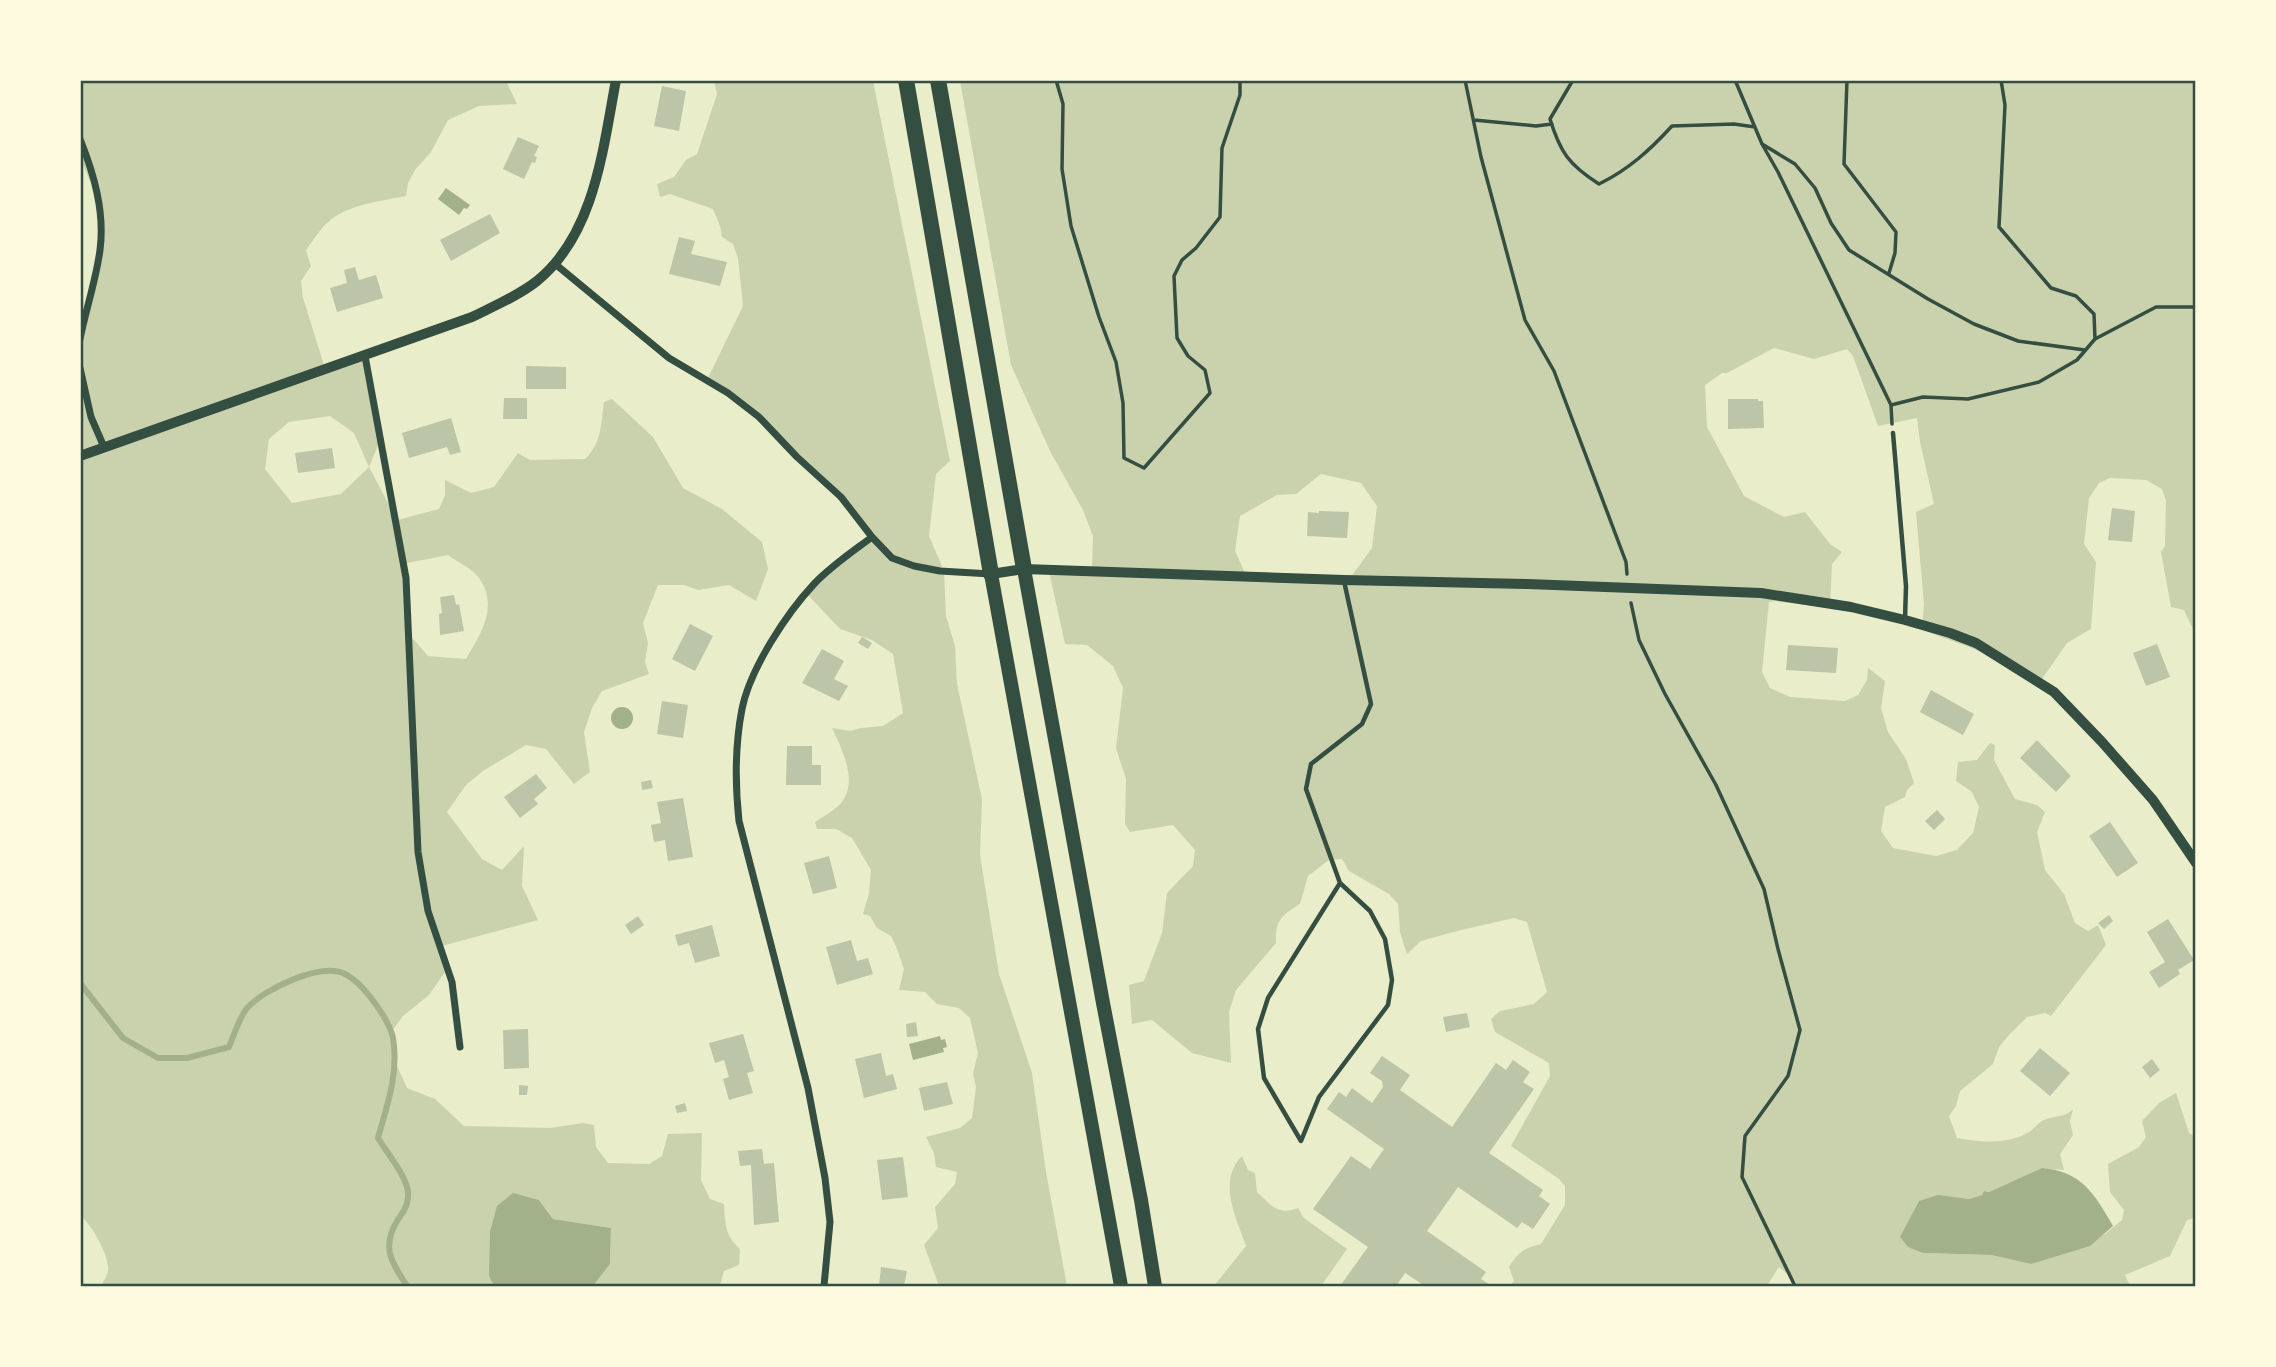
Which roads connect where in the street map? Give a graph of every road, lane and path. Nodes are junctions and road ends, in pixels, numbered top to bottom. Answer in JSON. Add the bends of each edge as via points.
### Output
{"nodes":[{"id":1,"x":616,"y":80,"type":"edge"},
{"id":2,"x":906,"y":80,"type":"edge"},
{"id":3,"x":938,"y":80,"type":"edge"},
{"id":4,"x":1056,"y":80,"type":"edge"},
{"id":5,"x":1240,"y":80,"type":"edge"},
{"id":6,"x":1465,"y":80,"type":"edge"},
{"id":7,"x":1573,"y":80,"type":"edge"},
{"id":8,"x":1735,"y":80,"type":"edge"},
{"id":9,"x":1847,"y":80,"type":"edge"},
{"id":10,"x":2001,"y":80,"type":"edge"},
{"id":11,"x":1474,"y":120,"type":"junction"},
{"id":12,"x":1552,"y":124,"type":"junction"},
{"id":13,"x":1755,"y":127,"type":"junction"},
{"id":14,"x":80,"y":139,"type":"edge"},
{"id":15,"x":1762,"y":144,"type":"junction"},
{"id":16,"x":554,"y":263,"type":"junction"},
{"id":17,"x":1889,"y":274,"type":"junction"},
{"id":18,"x":2196,"y":307,"type":"edge"},
{"id":19,"x":80,"y":339,"type":"edge"},
{"id":20,"x":2095,"y":339,"type":"junction"},
{"id":21,"x":2086,"y":350,"type":"junction"},
{"id":22,"x":365,"y":356,"type":"junction"},
{"id":23,"x":80,"y":368,"type":"edge"},
{"id":24,"x":1891,"y":405,"type":"junction"},
{"id":25,"x":1893,"y":433,"type":"joint"},
{"id":26,"x":104,"y":447,"type":"junction"},
{"id":27,"x":80,"y":456,"type":"edge"},
{"id":28,"x":872,"y":537,"type":"junction"},
{"id":29,"x":1024,"y":569,"type":"junction"},
{"id":30,"x":991,"y":574,"type":"junction"},
{"id":31,"x":1344,"y":580,"type":"junction"},
{"id":32,"x":1628,"y":587,"type":"junction"},
{"id":33,"x":1905,"y":620,"type":"junction"},
{"id":34,"x":2196,"y":863,"type":"edge"},
{"id":35,"x":1340,"y":883,"type":"junction"},
{"id":36,"x":460,"y":1047,"type":"dead end"},
{"id":37,"x":824,"y":1286,"type":"edge"},
{"id":38,"x":1121,"y":1286,"type":"edge"},
{"id":39,"x":1155,"y":1286,"type":"edge"},
{"id":40,"x":1796,"y":1286,"type":"edge"}],
"edges":[{"from":1,"to":16,"type":"street","via":[[587,206]]},
{"from":2,"to":30,"type":"highway"},
{"from":3,"to":29,"type":"highway"},
{"from":4,"to":5,"type":"path","via":[[1063,104],[1062,169],[1071,226],[1116,362],[1123,403],[1124,458],[1144,468],[1210,393],[1205,370],[1188,356],[1177,338],[1174,276],[1182,260],[1220,217],[1222,148],[1240,95]]},
{"from":6,"to":11,"type":"path"},
{"from":7,"to":12,"type":"path","via":[[1550,118]]},
{"from":8,"to":13,"type":"path"},
{"from":9,"to":17,"type":"path","via":[[1844,164],[1896,232]]},
{"from":10,"to":20,"type":"path","via":[[1999,226],[2051,288],[2077,296],[2094,314]]},
{"from":11,"to":12,"type":"path"},
{"from":11,"to":32,"type":"path","via":[[1525,320],[1573,419],[1626,562]]},
{"from":12,"to":13,"type":"path","via":[[1559,145],[1577,170],[1599,184],[1622,173],[1672,126]]},
{"from":13,"to":15,"type":"path"},
{"from":14,"to":19,"type":"street","via":[[100,208],[100,247]]},
{"from":15,"to":17,"type":"path","via":[[1795,164],[1815,188],[1849,250]]},
{"from":15,"to":24,"type":"path"},
{"from":16,"to":22,"type":"street","via":[[519,294],[472,317]]},
{"from":16,"to":28,"type":"street","via":[[669,358],[759,416],[841,497]]},
{"from":17,"to":21,"type":"path","via":[[1974,324],[2018,341]]},
{"from":18,"to":20,"type":"path","via":[[2156,307]]},
{"from":20,"to":21,"type":"path"},
{"from":21,"to":24,"type":"path","via":[[2039,382],[1968,399],[1923,397]]},
{"from":22,"to":26,"type":"street"},
{"from":22,"to":36,"type":"street","via":[[406,578],[418,852],[428,911],[452,982]]},
{"from":23,"to":26,"type":"street"},
{"from":24,"to":25,"type":"path"},
{"from":25,"to":33,"type":"lane"},
{"from":26,"to":27,"type":"street"},
{"from":28,"to":30,"type":"street","via":[[892,558],[915,566]]},
{"from":28,"to":37,"type":"street","via":[[814,584],[774,639],[743,709],[735,785],[739,821],[808,1088],[822,1165],[830,1222]]},
{"from":29,"to":30,"type":"street"},
{"from":29,"to":31,"type":"street"},
{"from":29,"to":39,"type":"highway"},
{"from":30,"to":38,"type":"highway"},
{"from":31,"to":32,"type":"street"},
{"from":31,"to":35,"type":"lane","via":[[1371,704],[1362,724],[1311,764],[1306,789]]},
{"from":32,"to":33,"type":"street","via":[[1761,593]]},
{"from":32,"to":40,"type":"path","via":[[1639,640],[1716,785],[1764,889],[1800,1030],[1788,1076],[1745,1136],[1742,1177]]},
{"from":33,"to":34,"type":"street","via":[[1976,643],[2054,692],[2154,800]]},
{"from":35,"to":35,"type":"lane","via":[[1268,998],[1258,1029],[1264,1078],[1301,1141],[1319,1097],[1388,1005],[1392,980],[1385,939],[1370,911]]}]}
